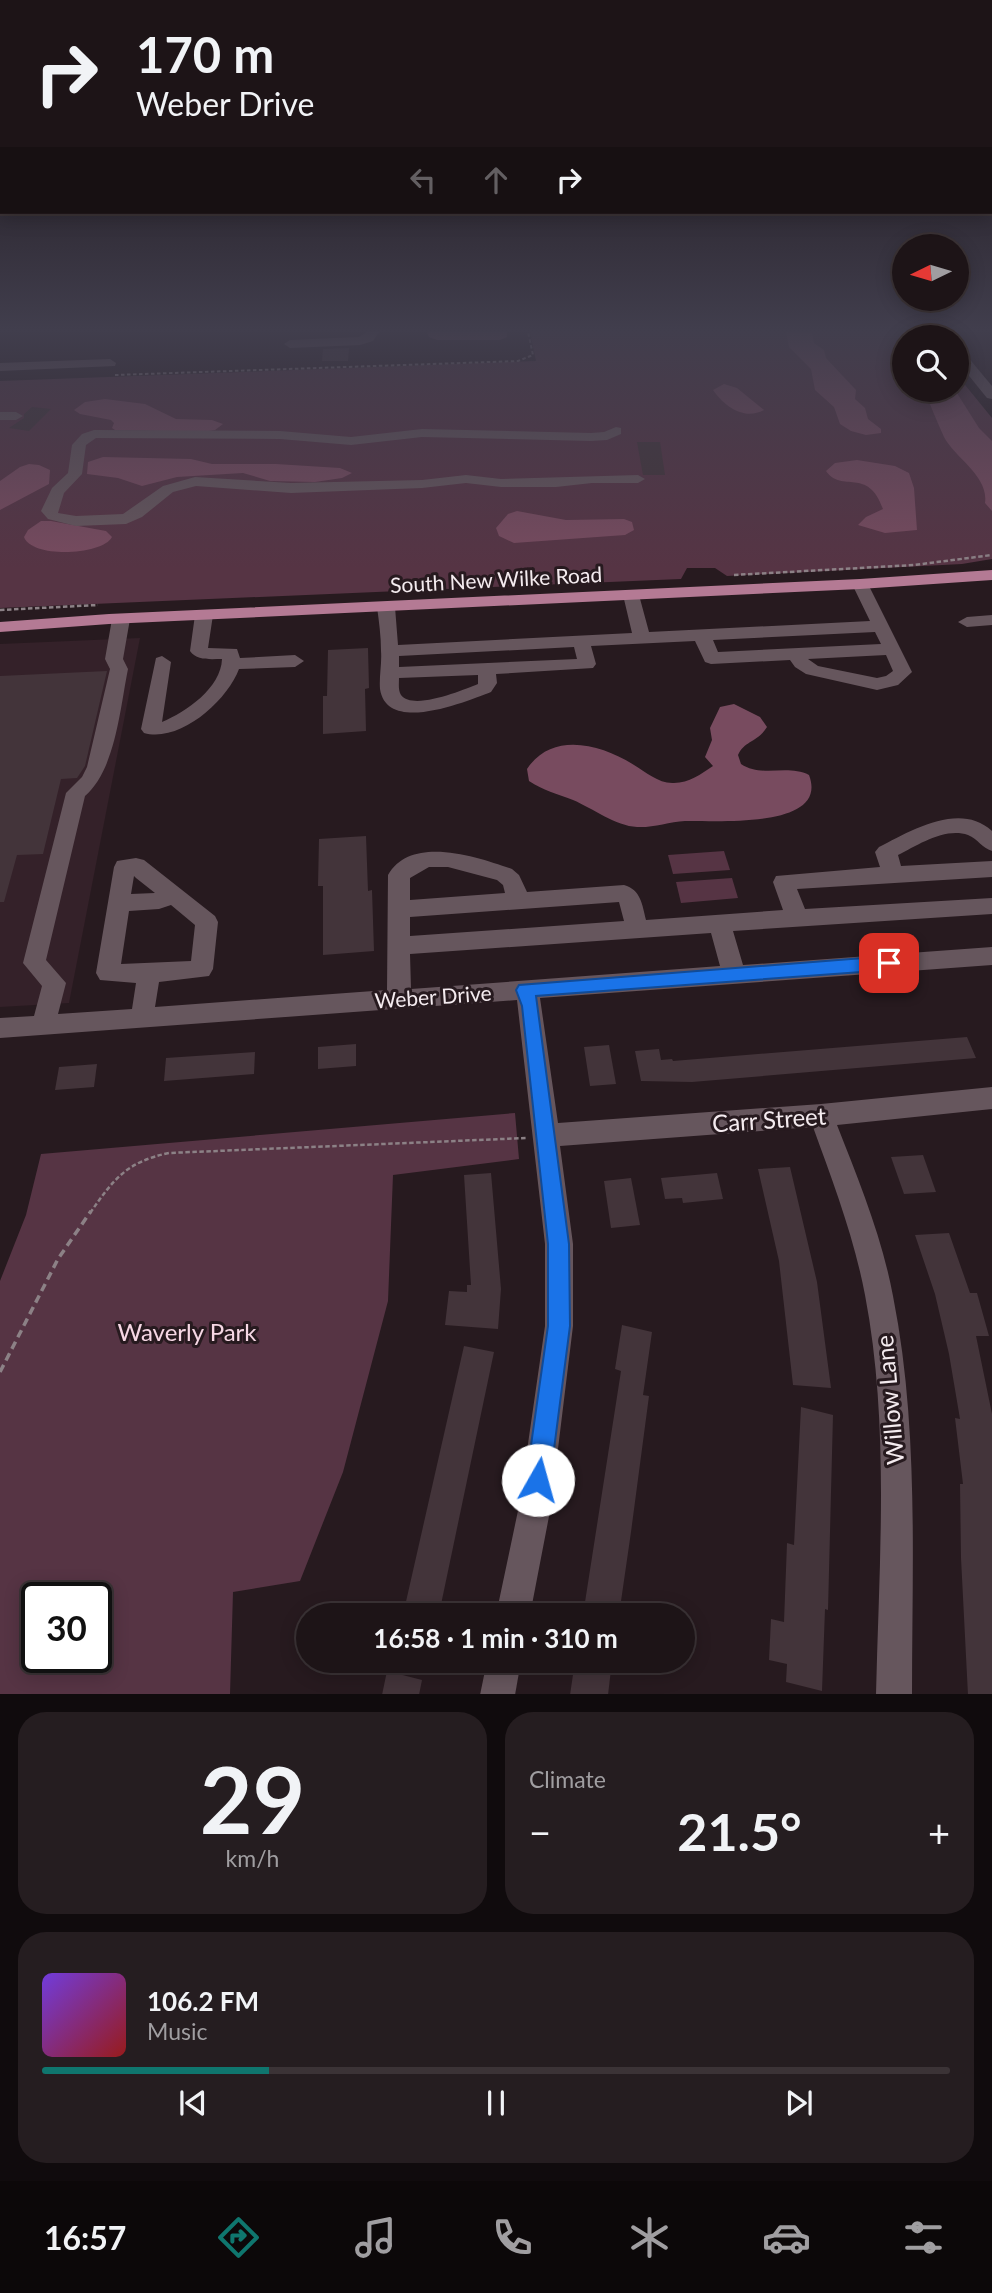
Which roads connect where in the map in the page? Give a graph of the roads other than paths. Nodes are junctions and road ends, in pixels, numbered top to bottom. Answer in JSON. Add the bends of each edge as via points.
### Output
{"nodes":[{"id":1,"x":0,"y":416,"type":"edge"},
{"id":2,"x":16,"y":416,"type":"dead end"},
{"id":3,"x":616,"y":431,"type":"dead end"},
{"id":4,"x":638,"y":479,"type":"dead end"},
{"id":5,"x":992,"y":575,"type":"edge"},
{"id":6,"x":860,"y":584,"type":"junction"},
{"id":7,"x":631,"y":596,"type":"junction"},
{"id":8,"x":386,"y":607,"type":"junction"},
{"id":9,"x":204,"y":615,"type":"junction"},
{"id":10,"x":121,"y":619,"type":"junction"},
{"id":11,"x":992,"y":620,"type":"edge"},
{"id":12,"x":967,"y":622,"type":"dead end"},
{"id":13,"x":882,"y":626,"type":"junction"},
{"id":14,"x":1,"y":628,"type":"edge"},
{"id":15,"x":702,"y":635,"type":"junction"},
{"id":16,"x":642,"y":638,"type":"junction"},
{"id":17,"x":582,"y":641,"type":"junction"},
{"id":18,"x":893,"y":649,"type":"junction"},
{"id":19,"x":390,"y":651,"type":"junction"},
{"id":20,"x":796,"y":654,"type":"junction"},
{"id":21,"x":295,"y":661,"type":"dead end"},
{"id":22,"x":162,"y":662,"type":"dead end"},
{"id":23,"x":231,"y":664,"type":"junction"},
{"id":24,"x":486,"y":669,"type":"junction"},
{"id":25,"x":390,"y":673,"type":"junction"},
{"id":26,"x":992,"y":843,"type":"edge"},
{"id":27,"x":992,"y":869,"type":"edge"},
{"id":28,"x":893,"y":874,"type":"junction"},
{"id":29,"x":173,"y":895,"type":"junction"},
{"id":30,"x":517,"y":901,"type":"junction"},
{"id":31,"x":118,"y":904,"type":"junction"},
{"id":32,"x":992,"y":906,"type":"edge"},
{"id":33,"x":398,"y":909,"type":"junction"},
{"id":34,"x":797,"y":918,"type":"junction"},
{"id":35,"x":719,"y":923,"type":"junction"},
{"id":36,"x":637,"y":929,"type":"junction"},
{"id":37,"x":399,"y":946,"type":"junction"},
{"id":38,"x":992,"y":956,"type":"edge"},
{"id":39,"x":149,"y":974,"type":"junction"},
{"id":40,"x":734,"y":974,"type":"junction"},
{"id":41,"x":525,"y":990,"type":"junction"},
{"id":42,"x":400,"y":999,"type":"junction"},
{"id":43,"x":142,"y":1017,"type":"junction"},
{"id":44,"x":43,"y":1025,"type":"junction"},
{"id":45,"x":0,"y":1028,"type":"edge"},
{"id":46,"x":992,"y":1098,"type":"edge"},
{"id":47,"x":821,"y":1115,"type":"junction"},
{"id":48,"x":546,"y":1135,"type":"junction"},
{"id":49,"x":515,"y":1603,"type":"edge"},
{"id":50,"x":502,"y":1673,"type":"edge"},
{"id":51,"x":497,"y":1694,"type":"edge"},
{"id":52,"x":894,"y":1694,"type":"edge"}],
"edges":[{"from":1,"to":2,"type":"street"},
{"from":3,"to":4,"type":"street","via":[[604,436],[430,433],[351,441],[280,435],[96,434],[76,450],[75,474],[57,491],[49,511],[63,519],[89,523],[130,518],[165,491],[195,481],[291,488],[466,479],[507,483]]},
{"from":5,"to":6,"type":"main road","name":"South New Wilke Road"},
{"from":6,"to":7,"type":"main road","name":"South New Wilke Road"},
{"from":6,"to":13,"type":"street"},
{"from":7,"to":8,"type":"main road","name":"South New Wilke Road"},
{"from":7,"to":16,"type":"street"},
{"from":8,"to":9,"type":"main road","name":"South New Wilke Road"},
{"from":8,"to":19,"type":"street"},
{"from":9,"to":10,"type":"main road","name":"South New Wilke Road"},
{"from":9,"to":23,"type":"street","via":[[199,651],[231,653]]},
{"from":10,"to":14,"type":"main road","name":"South New Wilke Road"},
{"from":10,"to":44,"type":"street","via":[[114,659],[119,669],[97,767],[76,793],[34,963],[54,983]]},
{"from":11,"to":12,"type":"street"},
{"from":13,"to":15,"type":"street"},
{"from":13,"to":18,"type":"street"},
{"from":15,"to":16,"type":"street"},
{"from":15,"to":20,"type":"street","via":[[710,658]]},
{"from":16,"to":17,"type":"street"},
{"from":17,"to":19,"type":"street"},
{"from":17,"to":24,"type":"street","via":[[587,664]]},
{"from":18,"to":20,"type":"street"},
{"from":18,"to":20,"type":"street","via":[[903,672],[892,681],[877,684],[812,670]]},
{"from":19,"to":25,"type":"street"},
{"from":21,"to":23,"type":"street"},
{"from":22,"to":23,"type":"street","via":[[151,729],[167,727],[218,692]]},
{"from":24,"to":25,"type":"street"},
{"from":24,"to":25,"type":"street","via":[[485,688],[415,709],[392,696]]},
{"from":26,"to":28,"type":"street","via":[[984,833],[938,826],[886,852]]},
{"from":27,"to":28,"type":"street"},
{"from":28,"to":34,"type":"street","via":[[784,882]]},
{"from":29,"to":31,"type":"street","via":[[159,901]]},
{"from":29,"to":31,"type":"street","via":[[136,866],[125,867]]},
{"from":29,"to":39,"type":"street","via":[[207,922],[201,969]]},
{"from":30,"to":33,"type":"street"},
{"from":30,"to":33,"type":"street","via":[[507,876],[439,857],[409,866],[399,875]]},
{"from":30,"to":36,"type":"street","via":[[624,893],[631,899]]},
{"from":31,"to":39,"type":"street","via":[[108,973]]},
{"from":32,"to":34,"type":"street"},
{"from":33,"to":37,"type":"street"},
{"from":34,"to":35,"type":"street"},
{"from":35,"to":36,"type":"street"},
{"from":35,"to":40,"type":"street"},
{"from":36,"to":37,"type":"street"},
{"from":37,"to":42,"type":"street"},
{"from":38,"to":40,"type":"street","name":"Weber Drive"},
{"from":39,"to":43,"type":"street"},
{"from":40,"to":41,"type":"street","name":"Weber Drive"},
{"from":41,"to":42,"type":"street","name":"Weber Drive"},
{"from":41,"to":48,"type":"street","via":[[531,1006]]},
{"from":42,"to":43,"type":"street","name":"Weber Drive"},
{"from":43,"to":44,"type":"street","name":"Weber Drive"},
{"from":44,"to":45,"type":"street","name":"Weber Drive"},
{"from":46,"to":47,"type":"street","name":"Carr Street"},
{"from":47,"to":48,"type":"street","name":"Carr Street"},
{"from":47,"to":52,"type":"street","name":"Willow Lane","via":[[866,1240],[886,1341],[895,1428]]},
{"from":48,"to":49,"type":"street","via":[[559,1244],[559,1326],[535,1506]]},
{"from":50,"to":51,"type":"street"}]}
